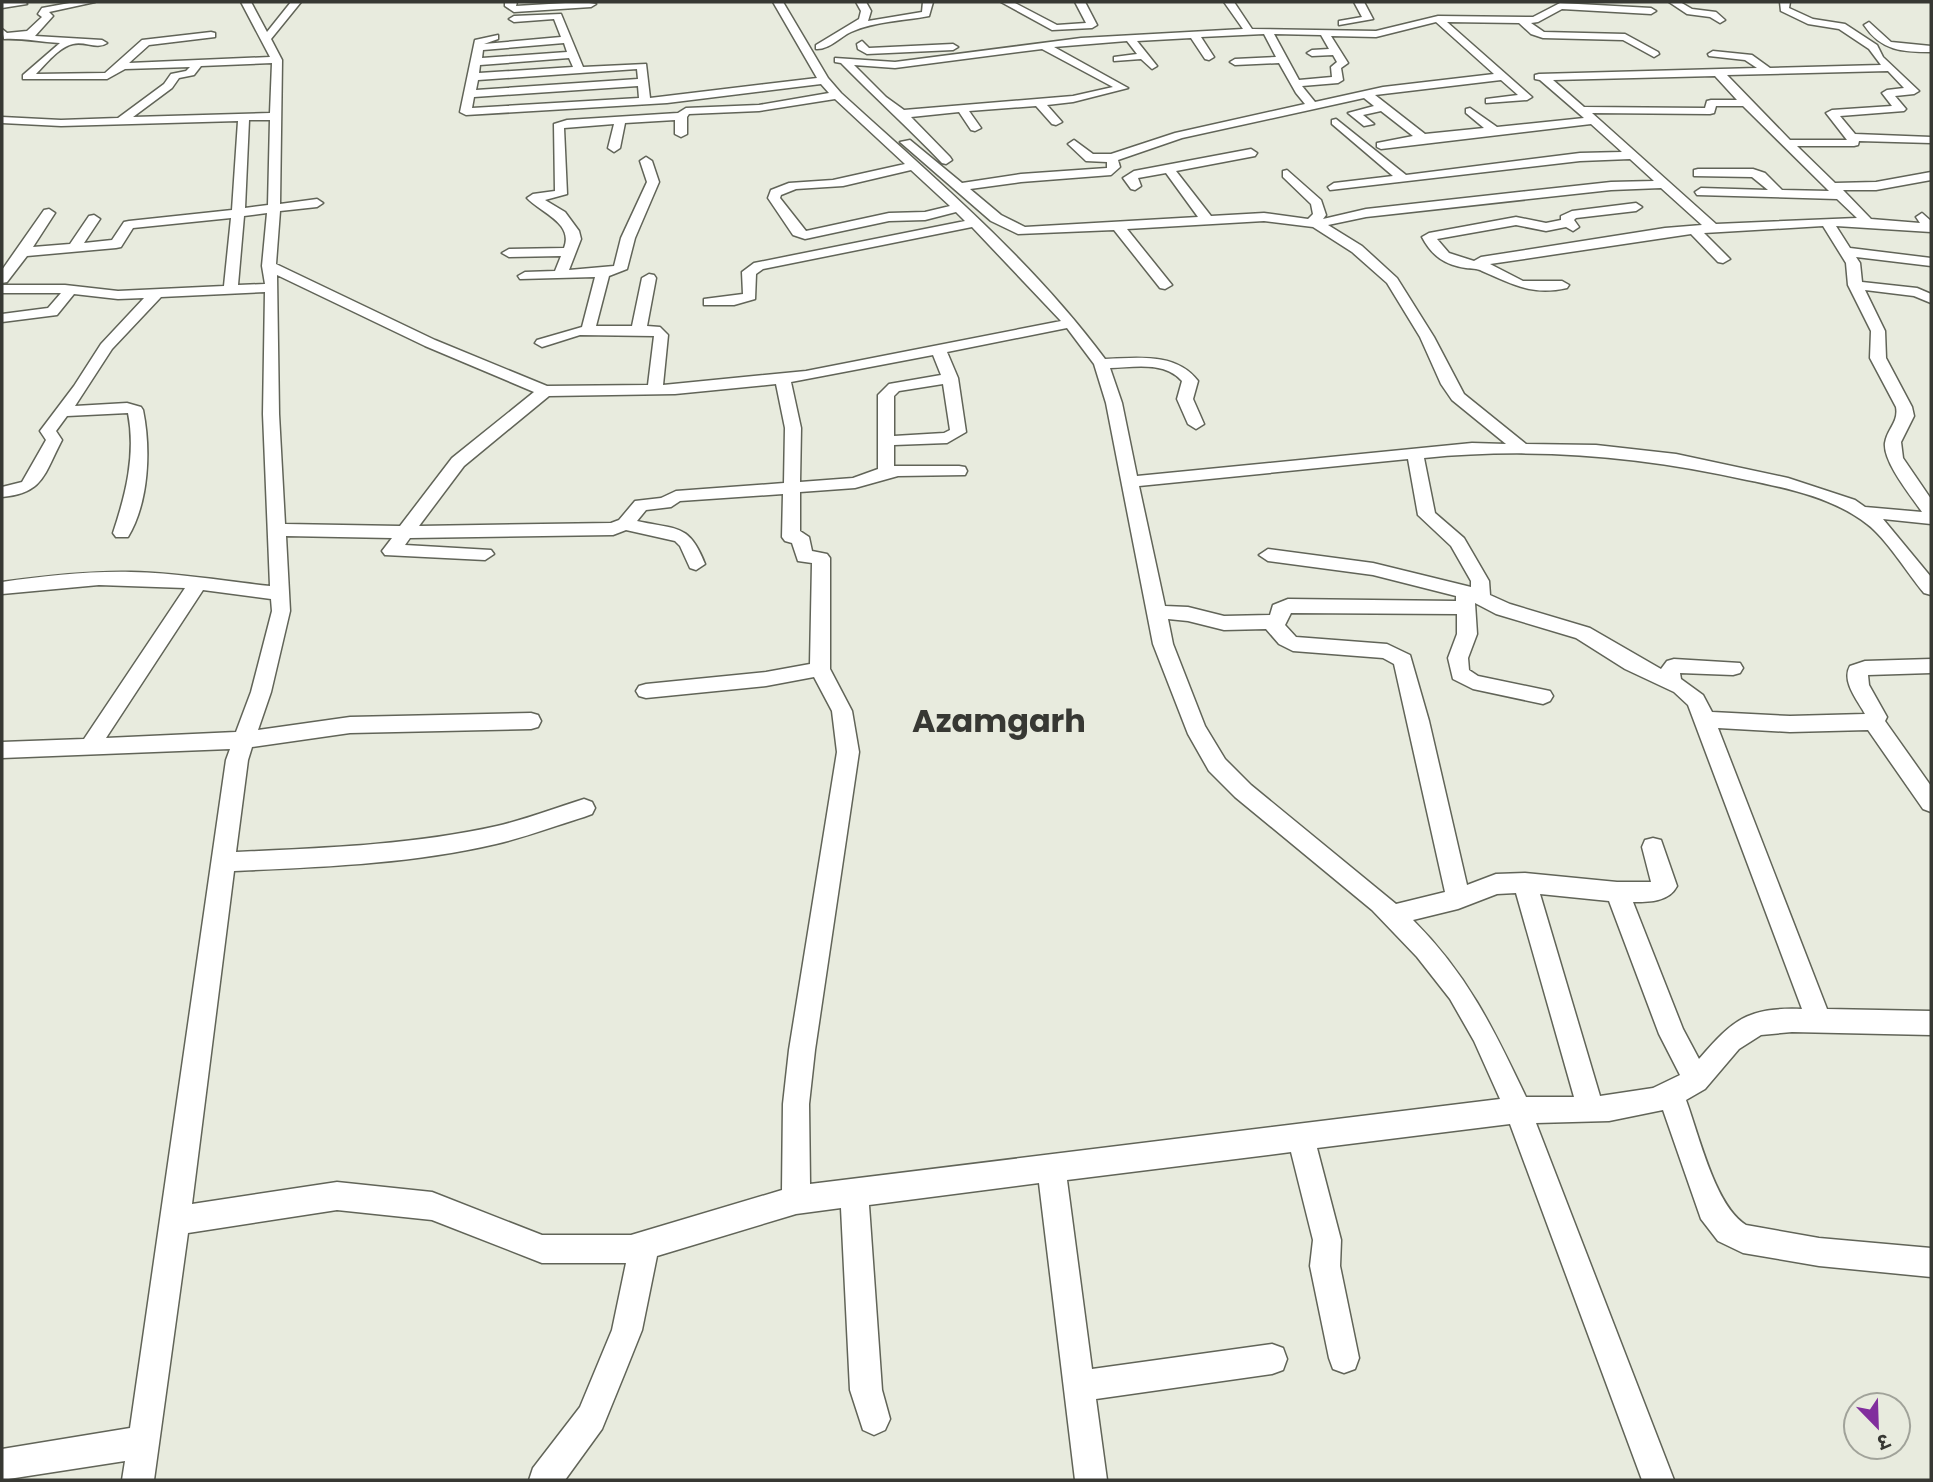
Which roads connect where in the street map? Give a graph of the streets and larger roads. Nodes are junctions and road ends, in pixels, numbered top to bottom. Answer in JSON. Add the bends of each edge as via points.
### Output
{"nodes":[{"id":1,"x":90,"y":2,"type":"edge"},
{"id":2,"x":246,"y":2,"type":"edge"},
{"id":3,"x":296,"y":2,"type":"edge"},
{"id":4,"x":512,"y":2,"type":"edge"},
{"id":5,"x":778,"y":2,"type":"edge"},
{"id":6,"x":861,"y":2,"type":"edge"},
{"id":7,"x":928,"y":2,"type":"edge"},
{"id":8,"x":1006,"y":2,"type":"edge"},
{"id":9,"x":1080,"y":2,"type":"edge"},
{"id":10,"x":1229,"y":2,"type":"edge"},
{"id":11,"x":1359,"y":2,"type":"edge"},
{"id":12,"x":1674,"y":2,"type":"edge"},
{"id":13,"x":1785,"y":2,"type":"edge"},
{"id":14,"x":22,"y":4,"type":"dead end"},
{"id":15,"x":591,"y":4,"type":"dead end"},
{"id":16,"x":1481,"y":4,"type":"dead end"},
{"id":17,"x":1566,"y":4,"type":"edge"},
{"id":18,"x":2,"y":5,"type":"edge"},
{"id":19,"x":1651,"y":11,"type":"dead end"},
{"id":20,"x":1438,"y":19,"type":"junction"},
{"id":21,"x":1497,"y":20,"type":"junction"},
{"id":22,"x":1522,"y":20,"type":"junction"},
{"id":23,"x":1720,"y":20,"type":"dead end"},
{"id":24,"x":1091,"y":25,"type":"junction"},
{"id":25,"x":854,"y":28,"type":"junction"},
{"id":26,"x":1327,"y":29,"type":"junction"},
{"id":27,"x":1847,"y":30,"type":"junction"},
{"id":28,"x":1249,"y":31,"type":"junction"},
{"id":29,"x":1267,"y":31,"type":"junction"},
{"id":30,"x":2,"y":32,"type":"edge"},
{"id":31,"x":503,"y":33,"type":"junction"},
{"id":32,"x":1193,"y":33,"type":"junction"},
{"id":33,"x":31,"y":34,"type":"junction"},
{"id":34,"x":1353,"y":35,"type":"junction"},
{"id":35,"x":1129,"y":37,"type":"junction"},
{"id":36,"x":266,"y":39,"type":"junction"},
{"id":37,"x":1100,"y":39,"type":"junction"},
{"id":38,"x":566,"y":40,"type":"junction"},
{"id":39,"x":959,"y":40,"type":"dead end"},
{"id":40,"x":69,"y":41,"type":"junction"},
{"id":41,"x":980,"y":41,"type":"dead end"},
{"id":42,"x":102,"y":43,"type":"dead end"},
{"id":43,"x":515,"y":44,"type":"junction"},
{"id":44,"x":213,"y":45,"type":"junction"},
{"id":45,"x":1044,"y":46,"type":"junction"},
{"id":46,"x":1362,"y":46,"type":"dead end"},
{"id":47,"x":938,"y":47,"type":"junction"},
{"id":48,"x":816,"y":48,"type":"junction"},
{"id":49,"x":1931,"y":49,"type":"edge"},
{"id":50,"x":1009,"y":50,"type":"junction"},
{"id":51,"x":1336,"y":52,"type":"junction"},
{"id":52,"x":1312,"y":53,"type":"dead end"},
{"id":53,"x":1654,"y":54,"type":"dead end"},
{"id":54,"x":1713,"y":54,"type":"dead end"},
{"id":55,"x":573,"y":55,"type":"junction"},
{"id":56,"x":1145,"y":56,"type":"junction"},
{"id":57,"x":1209,"y":57,"type":"dead end"},
{"id":58,"x":506,"y":59,"type":"junction"},
{"id":59,"x":1118,"y":59,"type":"dead end"},
{"id":60,"x":494,"y":60,"type":"junction"},
{"id":61,"x":937,"y":60,"type":"junction"},
{"id":62,"x":1281,"y":60,"type":"junction"},
{"id":63,"x":277,"y":61,"type":"junction"},
{"id":64,"x":844,"y":61,"type":"junction"},
{"id":65,"x":476,"y":62,"type":"junction"},
{"id":66,"x":1235,"y":62,"type":"dead end"},
{"id":67,"x":198,"y":64,"type":"junction"},
{"id":68,"x":122,"y":65,"type":"junction"},
{"id":69,"x":1152,"y":66,"type":"dead end"},
{"id":70,"x":1891,"y":68,"type":"junction"},
{"id":71,"x":579,"y":69,"type":"junction"},
{"id":72,"x":1766,"y":70,"type":"junction"},
{"id":73,"x":1717,"y":71,"type":"junction"},
{"id":74,"x":548,"y":72,"type":"junction"},
{"id":75,"x":504,"y":75,"type":"junction"},
{"id":76,"x":473,"y":77,"type":"junction"},
{"id":77,"x":1521,"y":77,"type":"junction"},
{"id":78,"x":644,"y":82,"type":"junction"},
{"id":79,"x":1296,"y":83,"type":"junction"},
{"id":80,"x":622,"y":84,"type":"junction"},
{"id":81,"x":831,"y":88,"type":"junction"},
{"id":82,"x":545,"y":89,"type":"junction"},
{"id":83,"x":469,"y":94,"type":"junction"},
{"id":84,"x":1366,"y":94,"type":"junction"},
{"id":85,"x":645,"y":101,"type":"junction"},
{"id":86,"x":1039,"y":102,"type":"junction"},
{"id":87,"x":1490,"y":102,"type":"dead end"},
{"id":88,"x":1616,"y":102,"type":"dead end"},
{"id":89,"x":623,"y":103,"type":"junction"},
{"id":90,"x":1746,"y":103,"type":"junction"},
{"id":91,"x":1313,"y":106,"type":"junction"},
{"id":92,"x":1577,"y":106,"type":"junction"},
{"id":93,"x":1383,"y":107,"type":"junction"},
{"id":94,"x":962,"y":109,"type":"junction"},
{"id":95,"x":1469,"y":111,"type":"dead end"},
{"id":96,"x":902,"y":114,"type":"junction"},
{"id":97,"x":277,"y":116,"type":"junction"},
{"id":98,"x":681,"y":116,"type":"junction"},
{"id":99,"x":244,"y":117,"type":"junction"},
{"id":100,"x":2,"y":120,"type":"edge"},
{"id":101,"x":620,"y":120,"type":"junction"},
{"id":102,"x":1594,"y":120,"type":"junction"},
{"id":103,"x":121,"y":121,"type":"junction"},
{"id":104,"x":16,"y":122,"type":"junction"},
{"id":105,"x":1056,"y":122,"type":"dead end"},
{"id":106,"x":1336,"y":122,"type":"dead end"},
{"id":107,"x":1368,"y":124,"type":"dead end"},
{"id":108,"x":975,"y":128,"type":"dead end"},
{"id":109,"x":2,"y":130,"type":"edge"},
{"id":110,"x":1495,"y":131,"type":"junction"},
{"id":111,"x":681,"y":134,"type":"dead end"},
{"id":112,"x":1852,"y":137,"type":"junction"},
{"id":113,"x":1423,"y":138,"type":"junction"},
{"id":114,"x":1931,"y":140,"type":"edge"},
{"id":115,"x":1787,"y":143,"type":"junction"},
{"id":116,"x":1074,"y":144,"type":"dead end"},
{"id":117,"x":1381,"y":145,"type":"dead end"},
{"id":118,"x":614,"y":148,"type":"dead end"},
{"id":119,"x":1251,"y":153,"type":"dead end"},
{"id":120,"x":1632,"y":155,"type":"junction"},
{"id":121,"x":1112,"y":158,"type":"junction"},
{"id":122,"x":646,"y":161,"type":"dead end"},
{"id":123,"x":913,"y":166,"type":"junction"},
{"id":124,"x":1169,"y":169,"type":"junction"},
{"id":125,"x":1698,"y":173,"type":"dead end"},
{"id":126,"x":1287,"y":174,"type":"dead end"},
{"id":127,"x":1931,"y":176,"type":"edge"},
{"id":128,"x":1403,"y":178,"type":"junction"},
{"id":129,"x":1662,"y":184,"type":"junction"},
{"id":130,"x":965,"y":186,"type":"junction"},
{"id":131,"x":1135,"y":186,"type":"dead end"},
{"id":132,"x":1334,"y":187,"type":"dead end"},
{"id":133,"x":1838,"y":191,"type":"junction"},
{"id":134,"x":1701,"y":192,"type":"dead end"},
{"id":135,"x":1779,"y":194,"type":"junction"},
{"id":136,"x":317,"y":202,"type":"dead end"},
{"id":137,"x":1636,"y":207,"type":"dead end"},
{"id":138,"x":274,"y":208,"type":"junction"},
{"id":139,"x":959,"y":208,"type":"junction"},
{"id":140,"x":49,"y":213,"type":"dead end"},
{"id":141,"x":238,"y":213,"type":"junction"},
{"id":142,"x":1922,"y":217,"type":"dead end"},
{"id":143,"x":94,"y":219,"type":"dead end"},
{"id":144,"x":1206,"y":219,"type":"junction"},
{"id":145,"x":1826,"y":222,"type":"junction"},
{"id":146,"x":1858,"y":222,"type":"junction"},
{"id":147,"x":1315,"y":223,"type":"junction"},
{"id":148,"x":1568,"y":223,"type":"junction"},
{"id":149,"x":1118,"y":226,"type":"junction"},
{"id":150,"x":1713,"y":228,"type":"junction"},
{"id":151,"x":1693,"y":229,"type":"junction"},
{"id":152,"x":982,"y":230,"type":"junction"},
{"id":153,"x":1019,"y":230,"type":"junction"},
{"id":154,"x":1592,"y":242,"type":"junction"},
{"id":155,"x":74,"y":248,"type":"junction"},
{"id":156,"x":23,"y":252,"type":"junction"},
{"id":157,"x":569,"y":252,"type":"junction"},
{"id":158,"x":1848,"y":252,"type":"junction"},
{"id":159,"x":509,"y":254,"type":"dead end"},
{"id":160,"x":1723,"y":259,"type":"dead end"},
{"id":161,"x":1931,"y":262,"type":"edge"},
{"id":162,"x":1482,"y":265,"type":"junction"},
{"id":163,"x":269,"y":266,"type":"junction"},
{"id":164,"x":603,"y":272,"type":"junction"},
{"id":165,"x":561,"y":274,"type":"junction"},
{"id":166,"x":525,"y":276,"type":"dead end"},
{"id":167,"x":649,"y":278,"type":"dead end"},
{"id":168,"x":2,"y":279,"type":"edge"},
{"id":169,"x":1165,"y":285,"type":"dead end"},
{"id":170,"x":1562,"y":285,"type":"dead end"},
{"id":171,"x":1855,"y":285,"type":"junction"},
{"id":172,"x":272,"y":288,"type":"junction"},
{"id":173,"x":2,"y":289,"type":"edge"},
{"id":174,"x":70,"y":290,"type":"junction"},
{"id":175,"x":230,"y":290,"type":"junction"},
{"id":176,"x":157,"y":293,"type":"junction"},
{"id":177,"x":1931,"y":299,"type":"edge"},
{"id":178,"x":709,"y":302,"type":"dead end"},
{"id":179,"x":2,"y":318,"type":"edge"},
{"id":180,"x":1071,"y":323,"type":"junction"},
{"id":181,"x":639,"y":329,"type":"junction"},
{"id":182,"x":588,"y":330,"type":"junction"},
{"id":183,"x":542,"y":343,"type":"dead end"},
{"id":184,"x":939,"y":351,"type":"junction"},
{"id":185,"x":1101,"y":364,"type":"junction"},
{"id":186,"x":950,"y":377,"type":"junction"},
{"id":187,"x":783,"y":379,"type":"junction"},
{"id":188,"x":655,"y":390,"type":"junction"},
{"id":189,"x":545,"y":391,"type":"junction"},
{"id":190,"x":61,"y":412,"type":"junction"},
{"id":191,"x":1196,"y":424,"type":"dead end"},
{"id":192,"x":936,"y":439,"type":"junction"},
{"id":193,"x":885,"y":441,"type":"junction"},
{"id":194,"x":1521,"y":448,"type":"junction"},
{"id":195,"x":1415,"y":454,"type":"junction"},
{"id":196,"x":934,"y":471,"type":"junction"},
{"id":197,"x":959,"y":471,"type":"dead end"},
{"id":198,"x":886,"y":473,"type":"junction"},
{"id":199,"x":1130,"y":482,"type":"junction"},
{"id":200,"x":792,"y":486,"type":"junction"},
{"id":201,"x":2,"y":492,"type":"edge"},
{"id":202,"x":1864,"y":512,"type":"junction"},
{"id":203,"x":1931,"y":512,"type":"edge"},
{"id":204,"x":1931,"y":518,"type":"edge"},
{"id":205,"x":625,"y":524,"type":"junction"},
{"id":206,"x":276,"y":530,"type":"junction"},
{"id":207,"x":404,"y":532,"type":"junction"},
{"id":208,"x":122,"y":533,"type":"dead end"},
{"id":209,"x":485,"y":554,"type":"dead end"},
{"id":210,"x":1268,"y":555,"type":"dead end"},
{"id":211,"x":696,"y":564,"type":"dead end"},
{"id":212,"x":200,"y":582,"type":"junction"},
{"id":213,"x":2,"y":588,"type":"edge"},
{"id":214,"x":1931,"y":589,"type":"edge"},
{"id":215,"x":280,"y":593,"type":"junction"},
{"id":216,"x":1470,"y":599,"type":"junction"},
{"id":217,"x":1156,"y":612,"type":"junction"},
{"id":218,"x":1274,"y":624,"type":"junction"},
{"id":219,"x":1931,"y":666,"type":"edge"},
{"id":220,"x":1733,"y":668,"type":"dead end"},
{"id":221,"x":820,"y":669,"type":"junction"},
{"id":222,"x":1672,"y":684,"type":"junction"},
{"id":223,"x":646,"y":691,"type":"dead end"},
{"id":224,"x":1543,"y":696,"type":"dead end"},
{"id":225,"x":1704,"y":719,"type":"junction"},
{"id":226,"x":531,"y":721,"type":"dead end"},
{"id":227,"x":1874,"y":722,"type":"junction"},
{"id":228,"x":244,"y":740,"type":"junction"},
{"id":229,"x":91,"y":745,"type":"junction"},
{"id":230,"x":2,"y":750,"type":"edge"},
{"id":231,"x":1931,"y":803,"type":"edge"},
{"id":232,"x":584,"y":808,"type":"dead end"},
{"id":233,"x":1654,"y":847,"type":"dead end"},
{"id":234,"x":224,"y":862,"type":"junction"},
{"id":235,"x":1525,"y":883,"type":"junction"},
{"id":236,"x":1617,"y":892,"type":"junction"},
{"id":237,"x":1458,"y":899,"type":"junction"},
{"id":238,"x":1391,"y":915,"type":"junction"},
{"id":239,"x":1819,"y":1021,"type":"junction"},
{"id":240,"x":1931,"y":1023,"type":"edge"},
{"id":241,"x":1696,"y":1080,"type":"junction"},
{"id":242,"x":1671,"y":1095,"type":"junction"},
{"id":243,"x":1590,"y":1107,"type":"junction"},
{"id":244,"x":1518,"y":1110,"type":"junction"},
{"id":245,"x":1301,"y":1139,"type":"junction"},
{"id":246,"x":1051,"y":1167,"type":"junction"},
{"id":247,"x":854,"y":1193,"type":"junction"},
{"id":248,"x":796,"y":1200,"type":"junction"},
{"id":249,"x":176,"y":1221,"type":"junction"},
{"id":250,"x":644,"y":1246,"type":"junction"},
{"id":251,"x":1931,"y":1263,"type":"edge"},
{"id":252,"x":1343,"y":1358,"type":"dead end"},
{"id":253,"x":1272,"y":1359,"type":"dead end"},
{"id":254,"x":1079,"y":1386,"type":"junction"},
{"id":255,"x":874,"y":1419,"type":"dead end"},
{"id":256,"x":144,"y":1442,"type":"junction"},
{"id":257,"x":2,"y":1465,"type":"edge"},
{"id":258,"x":138,"y":1480,"type":"edge"},
{"id":259,"x":545,"y":1480,"type":"edge"},
{"id":260,"x":1091,"y":1480,"type":"edge"},
{"id":261,"x":1658,"y":1480,"type":"edge"}],
"edges":[{"from":1,"to":33,"type":"street","via":[[45,10],[43,14],[48,16]]},
{"from":2,"to":36,"type":"street"},
{"from":3,"to":36,"type":"street"},
{"from":4,"to":15,"type":"street","via":[[508,4],[514,9]]},
{"from":5,"to":48,"type":"street"},
{"from":6,"to":25,"type":"street","via":[[866,16]]},
{"from":7,"to":25,"type":"street","via":[[926,14]]},
{"from":8,"to":24,"type":"street","via":[[1055,28]]},
{"from":9,"to":24,"type":"street"},
{"from":10,"to":28,"type":"street"},
{"from":11,"to":26,"type":"street","via":[[1367,20]]},
{"from":12,"to":23,"type":"street"},
{"from":13,"to":27,"type":"street","via":[[1784,9],[1805,20]]},
{"from":14,"to":18,"type":"street"},
{"from":16,"to":21,"type":"street"},
{"from":17,"to":19,"type":"street"},
{"from":17,"to":22,"type":"street","via":[[1540,19]]},
{"from":20,"to":21,"type":"street"},
{"from":20,"to":34,"type":"street"},
{"from":20,"to":77,"type":"street"},
{"from":21,"to":22,"type":"street"},
{"from":22,"to":53,"type":"street","via":[[1543,35],[1629,38]]},
{"from":24,"to":37,"type":"street"},
{"from":25,"to":48,"type":"street"},
{"from":26,"to":29,"type":"street"},
{"from":26,"to":34,"type":"street"},
{"from":26,"to":51,"type":"street"},
{"from":27,"to":49,"type":"street","via":[[1871,28],[1893,48]]},
{"from":27,"to":70,"type":"street","via":[[1873,47]]},
{"from":28,"to":29,"type":"street"},
{"from":28,"to":32,"type":"street"},
{"from":29,"to":62,"type":"street"},
{"from":30,"to":33,"type":"street","via":[[4,36]]},
{"from":31,"to":38,"type":"street","via":[[551,15],[558,16]]},
{"from":31,"to":43,"type":"street"},
{"from":31,"to":43,"type":"street"},
{"from":31,"to":60,"type":"street"},
{"from":31,"to":65,"type":"street","via":[[482,39]]},
{"from":32,"to":35,"type":"street"},
{"from":32,"to":57,"type":"street"},
{"from":33,"to":40,"type":"street","via":[[26,38]]},
{"from":34,"to":46,"type":"street"},
{"from":35,"to":37,"type":"street"},
{"from":35,"to":56,"type":"street"},
{"from":36,"to":63,"type":"street"},
{"from":37,"to":45,"type":"street"},
{"from":38,"to":43,"type":"street"},
{"from":38,"to":55,"type":"street"},
{"from":39,"to":47,"type":"street","via":[[862,44],[867,51]]},
{"from":40,"to":42,"type":"street"},
{"from":40,"to":68,"type":"street","via":[[27,77],[107,76]]},
{"from":41,"to":50,"type":"street","via":[[1005,44]]},
{"from":44,"to":63,"type":"street"},
{"from":44,"to":67,"type":"street"},
{"from":44,"to":68,"type":"street","via":[[146,42]]},
{"from":45,"to":50,"type":"street"},
{"from":45,"to":86,"type":"street","via":[[1123,87]]},
{"from":47,"to":50,"type":"street"},
{"from":47,"to":61,"type":"street"},
{"from":48,"to":64,"type":"street"},
{"from":48,"to":81,"type":"street"},
{"from":48,"to":130,"type":"street","via":[[859,100]]},
{"from":50,"to":61,"type":"street"},
{"from":51,"to":52,"type":"street"},
{"from":51,"to":79,"type":"street","via":[[1343,63],[1336,67],[1338,80]]},
{"from":54,"to":72,"type":"street","via":[[1748,57]]},
{"from":55,"to":58,"type":"street"},
{"from":55,"to":71,"type":"street"},
{"from":56,"to":59,"type":"street"},
{"from":56,"to":69,"type":"street"},
{"from":58,"to":60,"type":"street"},
{"from":58,"to":75,"type":"street"},
{"from":60,"to":65,"type":"street"},
{"from":61,"to":64,"type":"street","via":[[884,65]]},
{"from":62,"to":66,"type":"street"},
{"from":62,"to":79,"type":"street"},
{"from":63,"to":97,"type":"street"},
{"from":64,"to":96,"type":"street"},
{"from":65,"to":76,"type":"street"},
{"from":67,"to":68,"type":"street"},
{"from":67,"to":103,"type":"street","via":[[190,73],[175,76]]},
{"from":70,"to":72,"type":"street"},
{"from":70,"to":112,"type":"street","via":[[1914,92],[1888,93],[1900,109],[1832,113]]},
{"from":71,"to":74,"type":"street"},
{"from":71,"to":78,"type":"street","via":[[642,66]]},
{"from":72,"to":73,"type":"street"},
{"from":73,"to":77,"type":"street"},
{"from":73,"to":90,"type":"street"},
{"from":74,"to":75,"type":"street"},
{"from":74,"to":82,"type":"street"},
{"from":75,"to":76,"type":"street"},
{"from":76,"to":83,"type":"street"},
{"from":77,"to":84,"type":"street"},
{"from":77,"to":87,"type":"street","via":[[1527,97]]},
{"from":77,"to":92,"type":"street"},
{"from":78,"to":80,"type":"street"},
{"from":78,"to":85,"type":"street"},
{"from":79,"to":91,"type":"street"},
{"from":80,"to":82,"type":"street"},
{"from":80,"to":89,"type":"street"},
{"from":81,"to":85,"type":"street"},
{"from":81,"to":98,"type":"street","via":[[759,108],[689,110]]},
{"from":81,"to":123,"type":"street"},
{"from":82,"to":83,"type":"street"},
{"from":83,"to":89,"type":"street","via":[[465,110],[469,112]]},
{"from":84,"to":91,"type":"street"},
{"from":84,"to":93,"type":"street"},
{"from":85,"to":89,"type":"street"},
{"from":86,"to":94,"type":"street"},
{"from":86,"to":105,"type":"street"},
{"from":88,"to":92,"type":"street"},
{"from":90,"to":92,"type":"street","via":[[1711,103],[1708,111]]},
{"from":90,"to":115,"type":"street"},
{"from":91,"to":121,"type":"street","via":[[1179,135]]},
{"from":92,"to":102,"type":"street"},
{"from":93,"to":107,"type":"street","via":[[1354,113]]},
{"from":93,"to":113,"type":"street"},
{"from":94,"to":96,"type":"street"},
{"from":94,"to":108,"type":"street"},
{"from":95,"to":110,"type":"street"},
{"from":96,"to":130,"type":"street"},
{"from":97,"to":99,"type":"street"},
{"from":97,"to":138,"type":"street"},
{"from":98,"to":101,"type":"street"},
{"from":98,"to":111,"type":"street"},
{"from":99,"to":103,"type":"street"},
{"from":99,"to":141,"type":"street"},
{"from":100,"to":104,"type":"street"},
{"from":101,"to":118,"type":"street"},
{"from":101,"to":157,"type":"street","via":[[567,123],[557,129],[561,194],[533,198],[561,215],[572,231]]},
{"from":102,"to":110,"type":"street"},
{"from":102,"to":120,"type":"street"},
{"from":103,"to":104,"type":"street"},
{"from":104,"to":109,"type":"street"},
{"from":106,"to":128,"type":"street"},
{"from":110,"to":113,"type":"street"},
{"from":112,"to":114,"type":"street"},
{"from":112,"to":115,"type":"street","via":[[1855,142],[1850,144]]},
{"from":113,"to":117,"type":"street"},
{"from":115,"to":133,"type":"street"},
{"from":116,"to":121,"type":"street","via":[[1086,157]]},
{"from":119,"to":124,"type":"street"},
{"from":120,"to":128,"type":"street"},
{"from":120,"to":129,"type":"street"},
{"from":121,"to":130,"type":"street","via":[[1113,170],[1106,172]]},
{"from":122,"to":164,"type":"street","via":[[653,182],[628,238],[620,269]]},
{"from":123,"to":139,"type":"street"},
{"from":123,"to":139,"type":"street","via":[[830,185],[805,183],[775,193],[774,198],[805,235]]},
{"from":124,"to":131,"type":"street","via":[[1131,177]]},
{"from":124,"to":144,"type":"street"},
{"from":125,"to":135,"type":"street","via":[[1753,173]]},
{"from":126,"to":147,"type":"street","via":[[1317,203],[1320,215]]},
{"from":127,"to":133,"type":"street"},
{"from":128,"to":132,"type":"street"},
{"from":129,"to":147,"type":"street","via":[[1366,213]]},
{"from":129,"to":150,"type":"street"},
{"from":130,"to":153,"type":"street","via":[[996,218]]},
{"from":133,"to":135,"type":"street"},
{"from":133,"to":146,"type":"street","via":[[1864,216]]},
{"from":134,"to":135,"type":"street"},
{"from":136,"to":138,"type":"street"},
{"from":137,"to":148,"type":"street","via":[[1572,215],[1566,219]]},
{"from":138,"to":141,"type":"street"},
{"from":138,"to":163,"type":"street"},
{"from":139,"to":152,"type":"street"},
{"from":140,"to":156,"type":"street"},
{"from":141,"to":155,"type":"street","via":[[130,225],[116,244]]},
{"from":141,"to":175,"type":"street"},
{"from":142,"to":146,"type":"street","via":[[1930,228]]},
{"from":143,"to":155,"type":"street"},
{"from":144,"to":147,"type":"street","via":[[1264,217]]},
{"from":144,"to":149,"type":"street"},
{"from":145,"to":146,"type":"street"},
{"from":145,"to":150,"type":"street"},
{"from":145,"to":158,"type":"street"},
{"from":147,"to":194,"type":"street","via":[[1357,249],[1392,281],[1458,397]]},
{"from":148,"to":154,"type":"street"},
{"from":148,"to":162,"type":"street","via":[[1546,227],[1516,221],[1429,237],[1455,263]]},
{"from":149,"to":153,"type":"street"},
{"from":149,"to":169,"type":"street"},
{"from":150,"to":151,"type":"street"},
{"from":151,"to":154,"type":"street"},
{"from":151,"to":160,"type":"street"},
{"from":152,"to":153,"type":"street"},
{"from":152,"to":178,"type":"street","via":[[759,267],[749,272],[752,294],[747,299]]},
{"from":152,"to":180,"type":"street"},
{"from":154,"to":162,"type":"street","via":[[1484,259]]},
{"from":155,"to":156,"type":"street"},
{"from":156,"to":168,"type":"street"},
{"from":157,"to":159,"type":"street"},
{"from":157,"to":165,"type":"street"},
{"from":158,"to":161,"type":"street"},
{"from":158,"to":171,"type":"street"},
{"from":162,"to":170,"type":"street","via":[[1523,287]]},
{"from":163,"to":172,"type":"street"},
{"from":163,"to":189,"type":"street","via":[[430,343]]},
{"from":164,"to":165,"type":"street"},
{"from":164,"to":182,"type":"street"},
{"from":165,"to":166,"type":"street"},
{"from":167,"to":181,"type":"street"},
{"from":171,"to":177,"type":"street","via":[[1917,292]]},
{"from":171,"to":203,"type":"street","via":[[1878,331],[1878,358],[1906,416],[1894,435],[1892,450]]},
{"from":172,"to":175,"type":"street"},
{"from":172,"to":206,"type":"street"},
{"from":173,"to":174,"type":"street"},
{"from":174,"to":176,"type":"street","via":[[107,295]]},
{"from":174,"to":179,"type":"street","via":[[52,312]]},
{"from":175,"to":176,"type":"street"},
{"from":176,"to":190,"type":"street","via":[[106,347]]},
{"from":180,"to":184,"type":"street"},
{"from":180,"to":185,"type":"street"},
{"from":181,"to":182,"type":"street"},
{"from":181,"to":188,"type":"street","via":[[661,335]]},
{"from":182,"to":183,"type":"street"},
{"from":184,"to":186,"type":"street"},
{"from":184,"to":187,"type":"street"},
{"from":185,"to":191,"type":"street","via":[[1177,368],[1190,381],[1185,399]]},
{"from":185,"to":199,"type":"street"},
{"from":186,"to":192,"type":"street","via":[[958,432]]},
{"from":186,"to":193,"type":"street","via":[[889,390]]},
{"from":187,"to":188,"type":"street"},
{"from":187,"to":200,"type":"street","via":[[793,428]]},
{"from":188,"to":189,"type":"street"},
{"from":189,"to":207,"type":"street","via":[[458,462]]},
{"from":190,"to":201,"type":"street","via":[[49,429],[54,440],[30,485]]},
{"from":190,"to":208,"type":"street","via":[[135,410],[140,447]]},
{"from":192,"to":193,"type":"street"},
{"from":192,"to":196,"type":"street"},
{"from":193,"to":198,"type":"street"},
{"from":194,"to":195,"type":"street"},
{"from":194,"to":202,"type":"street","via":[[1676,459],[1815,491]]},
{"from":195,"to":199,"type":"street"},
{"from":195,"to":216,"type":"street","via":[[1427,515],[1458,542],[1480,581]]},
{"from":196,"to":197,"type":"street"},
{"from":196,"to":198,"type":"street"},
{"from":198,"to":200,"type":"street","via":[[855,484]]},
{"from":199,"to":217,"type":"street"},
{"from":200,"to":205,"type":"street","via":[[676,496],[665,503],[641,505]]},
{"from":200,"to":221,"type":"street","via":[[791,537],[800,537],[804,557],[821,558]]},
{"from":202,"to":204,"type":"street"},
{"from":202,"to":214,"type":"street"},
{"from":205,"to":207,"type":"street","via":[[613,528]]},
{"from":205,"to":211,"type":"street","via":[[681,537]]},
{"from":206,"to":207,"type":"street"},
{"from":206,"to":215,"type":"street"},
{"from":207,"to":209,"type":"street","via":[[391,551]]},
{"from":210,"to":216,"type":"street","via":[[1373,569]]},
{"from":212,"to":213,"type":"street","via":[[130,578]]},
{"from":212,"to":215,"type":"street"},
{"from":212,"to":229,"type":"street"},
{"from":215,"to":228,"type":"street","via":[[277,629]]},
{"from":216,"to":218,"type":"street","via":[[1288,606],[1280,610],[1280,619]]},
{"from":216,"to":222,"type":"street","via":[[1594,638]]},
{"from":216,"to":224,"type":"street","via":[[1467,634],[1457,666],[1463,677]]},
{"from":217,"to":218,"type":"street","via":[[1224,623]]},
{"from":217,"to":238,"type":"street","via":[[1163,644],[1195,728],[1217,765]]},
{"from":218,"to":237,"type":"street","via":[[1293,645],[1387,651],[1406,665]]},
{"from":219,"to":227,"type":"street","via":[[1857,671],[1858,685],[1877,717]]},
{"from":220,"to":222,"type":"street","via":[[1674,666],[1670,670]]},
{"from":221,"to":223,"type":"street","via":[[755,681]]},
{"from":221,"to":248,"type":"street","via":[[842,711],[848,752],[800,1063]]},
{"from":222,"to":225,"type":"street","via":[[1696,700]]},
{"from":225,"to":227,"type":"street"},
{"from":225,"to":239,"type":"street"},
{"from":226,"to":228,"type":"street","via":[[350,725]]},
{"from":227,"to":231,"type":"street"},
{"from":228,"to":229,"type":"street"},
{"from":228,"to":234,"type":"street","via":[[237,760]]},
{"from":229,"to":230,"type":"street"},
{"from":232,"to":234,"type":"street","via":[[456,843],[366,856]]},
{"from":233,"to":236,"type":"street","via":[[1665,887],[1653,892]]},
{"from":234,"to":249,"type":"street"},
{"from":235,"to":236,"type":"street"},
{"from":235,"to":237,"type":"street","via":[[1496,884]]},
{"from":235,"to":243,"type":"street"},
{"from":236,"to":241,"type":"street","via":[[1671,1034]]},
{"from":237,"to":238,"type":"street"},
{"from":238,"to":244,"type":"street","via":[[1426,949],[1458,991]]},
{"from":239,"to":240,"type":"street"},
{"from":239,"to":241,"type":"street","via":[[1760,1023],[1738,1033]]},
{"from":241,"to":242,"type":"street"},
{"from":242,"to":243,"type":"street","via":[[1633,1107]]},
{"from":242,"to":251,"type":"street","via":[[1711,1209],[1731,1234],[1819,1252]]},
{"from":243,"to":244,"type":"street"},
{"from":244,"to":245,"type":"street"},
{"from":244,"to":261,"type":"street"},
{"from":245,"to":246,"type":"street"},
{"from":245,"to":252,"type":"street","via":[[1327,1240],[1325,1266]]},
{"from":246,"to":247,"type":"street"},
{"from":246,"to":254,"type":"street"},
{"from":247,"to":248,"type":"street"},
{"from":247,"to":255,"type":"street","via":[[863,1361]]},
{"from":248,"to":250,"type":"street"},
{"from":249,"to":250,"type":"street","via":[[337,1196],[432,1206],[542,1249]]},
{"from":249,"to":256,"type":"street"},
{"from":250,"to":259,"type":"street","via":[[627,1329],[605,1385],[591,1418]]},
{"from":253,"to":254,"type":"street"},
{"from":254,"to":260,"type":"street"},
{"from":256,"to":257,"type":"street"},
{"from":256,"to":258,"type":"street"}]}
